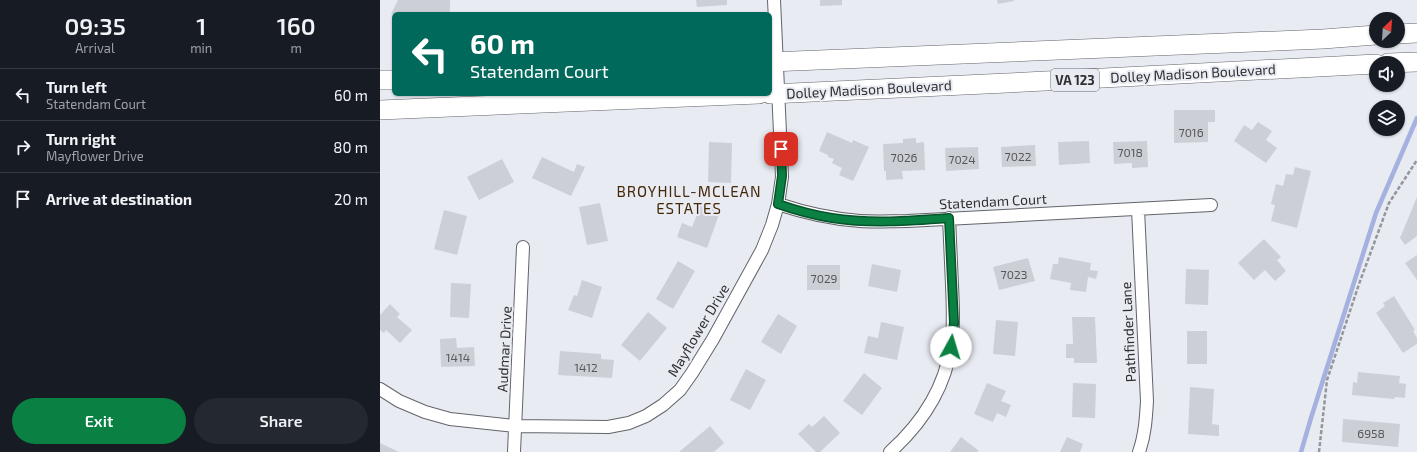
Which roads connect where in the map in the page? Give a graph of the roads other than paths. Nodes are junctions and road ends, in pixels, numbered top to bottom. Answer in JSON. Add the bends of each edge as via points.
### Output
{"nodes":[{"id":1,"x":774,"y":0,"type":"edge"},
{"id":2,"x":1417,"y":33,"type":"edge"},
{"id":3,"x":1405,"y":34,"type":"edge"},
{"id":4,"x":1369,"y":36,"type":"edge"},
{"id":5,"x":773,"y":62,"type":"edge"},
{"id":6,"x":1405,"y":62,"type":"edge"},
{"id":7,"x":1417,"y":62,"type":"edge"},
{"id":8,"x":1369,"y":64,"type":"edge"},
{"id":9,"x":380,"y":80,"type":"edge"},
{"id":10,"x":392,"y":80,"type":"edge"},
{"id":11,"x":774,"y":93,"type":"edge"},
{"id":12,"x":712,"y":96,"type":"edge"},
{"id":13,"x":380,"y":110,"type":"edge"},
{"id":14,"x":778,"y":204,"type":"junction"},
{"id":15,"x":1212,"y":205,"type":"dead end"},
{"id":16,"x":1138,"y":210,"type":"junction"},
{"id":17,"x":949,"y":218,"type":"junction"},
{"id":18,"x":523,"y":247,"type":"dead end"},
{"id":19,"x":380,"y":389,"type":"edge"},
{"id":20,"x":515,"y":426,"type":"junction"},
{"id":21,"x":514,"y":452,"type":"edge"},
{"id":22,"x":890,"y":452,"type":"edge"},
{"id":23,"x":1139,"y":452,"type":"edge"}],
"edges":[{"from":1,"to":5,"type":"street","name":"Mayflower Drive"},
{"from":2,"to":3,"type":"main road"},
{"from":4,"to":5,"type":"main road","name":"Dolley Madison Boulevard","number":"VA 123"},
{"from":5,"to":11,"type":"street","name":"Mayflower Drive"},
{"from":6,"to":7,"type":"main road"},
{"from":8,"to":11,"type":"main road","name":"Dolley Madison Boulevard","number":"VA 123"},
{"from":9,"to":10,"type":"main road"},
{"from":11,"to":14,"type":"street","name":"Mayflower Drive","via":[[782,176]]},
{"from":12,"to":13,"type":"main road"},
{"from":14,"to":17,"type":"street","name":"Statendam Court","via":[[831,218],[861,221]]},
{"from":14,"to":20,"type":"street","name":"Mayflower Drive","via":[[762,250],[713,339],[680,390],[663,405],[640,418],[608,427]]},
{"from":15,"to":16,"type":"street","name":"Statendam Court"},
{"from":16,"to":17,"type":"street","name":"Statendam Court"},
{"from":16,"to":23,"type":"street","name":"Pathfinder Lane","via":[[1147,401]]},
{"from":17,"to":22,"type":"street","via":[[954,323],[945,374],[922,418],[906,438]]},
{"from":18,"to":20,"type":"street","name":"Audmar Drive"},
{"from":19,"to":20,"type":"street","name":"Mayflower Drive","via":[[425,412],[450,419]]},
{"from":20,"to":21,"type":"street","name":"Audmar Drive"}]}
